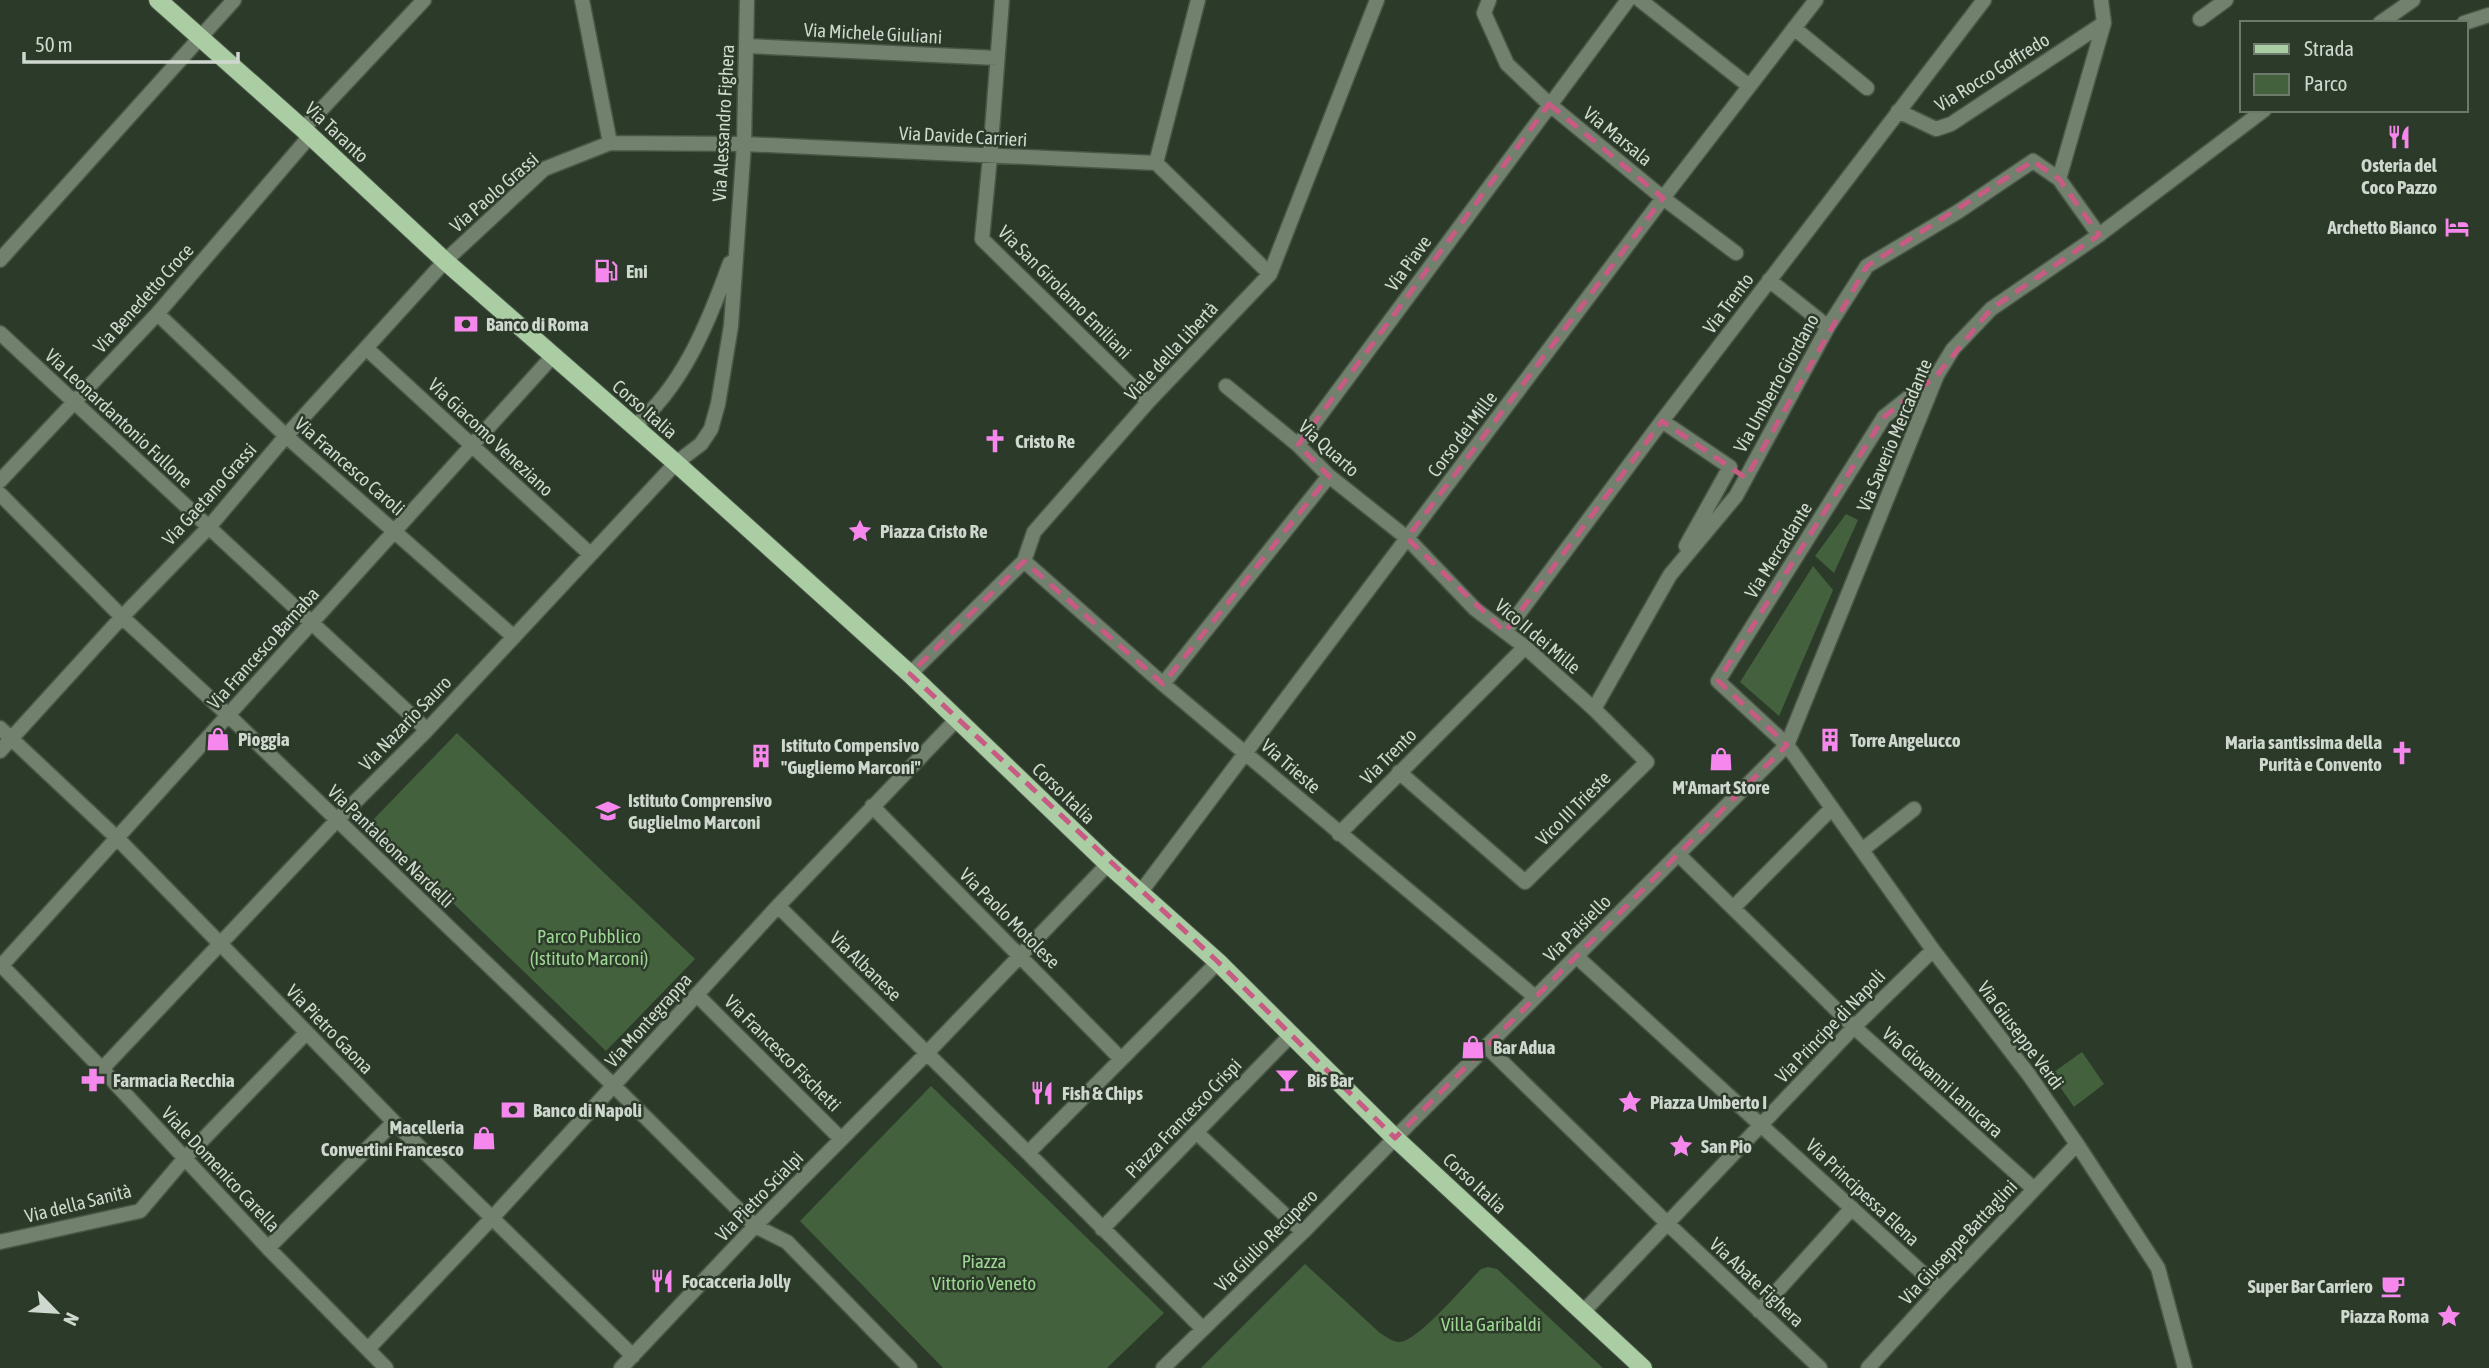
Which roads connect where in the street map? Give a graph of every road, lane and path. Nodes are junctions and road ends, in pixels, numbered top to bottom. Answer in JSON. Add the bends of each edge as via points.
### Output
{"nodes":[{"id":1,"x":158,"y":0,"type":"edge"},
{"id":2,"x":234,"y":0,"type":"edge"},
{"id":3,"x":424,"y":0,"type":"edge"},
{"id":4,"x":582,"y":0,"type":"edge"},
{"id":5,"x":747,"y":0,"type":"edge"},
{"id":6,"x":1002,"y":0,"type":"edge"},
{"id":7,"x":1198,"y":0,"type":"edge"},
{"id":8,"x":1377,"y":0,"type":"edge"},
{"id":9,"x":1489,"y":0,"type":"edge"},
{"id":10,"x":1628,"y":0,"type":"edge"},
{"id":11,"x":1640,"y":0,"type":"edge"},
{"id":12,"x":1816,"y":0,"type":"edge"},
{"id":13,"x":1984,"y":0,"type":"edge"},
{"id":14,"x":2101,"y":0,"type":"edge"},
{"id":15,"x":2226,"y":0,"type":"edge"},
{"id":16,"x":2413,"y":0,"type":"edge"},
{"id":17,"x":2489,"y":15,"type":"edge"},
{"id":18,"x":2200,"y":19,"type":"dead end"},
{"id":19,"x":2382,"y":21,"type":"edge"},
{"id":20,"x":2468,"y":22,"type":"edge"},
{"id":21,"x":2104,"y":23,"type":"junction"},
{"id":22,"x":1794,"y":28,"type":"junction"},
{"id":23,"x":199,"y":37,"type":"junction"},
{"id":24,"x":747,"y":46,"type":"junction"},
{"id":25,"x":997,"y":58,"type":"junction"},
{"id":26,"x":1749,"y":86,"type":"junction"},
{"id":27,"x":1867,"y":88,"type":"dead end"},
{"id":28,"x":1549,"y":104,"type":"junction"},
{"id":29,"x":1898,"y":111,"type":"junction"},
{"id":30,"x":2261,"y":112,"type":"edge"},
{"id":31,"x":306,"y":132,"type":"junction"},
{"id":32,"x":610,"y":143,"type":"junction"},
{"id":33,"x":744,"y":144,"type":"junction"},
{"id":34,"x":990,"y":157,"type":"junction"},
{"id":35,"x":1156,"y":163,"type":"junction"},
{"id":36,"x":2059,"y":179,"type":"junction"},
{"id":37,"x":1663,"y":198,"type":"junction"},
{"id":38,"x":2099,"y":235,"type":"junction"},
{"id":39,"x":735,"y":248,"type":"junction"},
{"id":40,"x":1736,"y":253,"type":"dead end"},
{"id":41,"x":0,"y":260,"type":"edge"},
{"id":42,"x":445,"y":261,"type":"junction"},
{"id":43,"x":1270,"y":274,"type":"junction"},
{"id":44,"x":1769,"y":280,"type":"junction"},
{"id":45,"x":164,"y":320,"type":"dead end"},
{"id":46,"x":1828,"y":327,"type":"junction"},
{"id":47,"x":0,"y":333,"type":"edge"},
{"id":48,"x":366,"y":348,"type":"junction"},
{"id":49,"x":552,"y":357,"type":"junction"},
{"id":50,"x":1937,"y":375,"type":"junction"},
{"id":51,"x":1226,"y":386,"type":"dead end"},
{"id":52,"x":1148,"y":402,"type":"junction"},
{"id":53,"x":74,"y":403,"type":"junction"},
{"id":54,"x":1662,"y":421,"type":"junction"},
{"id":55,"x":632,"y":427,"type":"junction"},
{"id":56,"x":286,"y":436,"type":"junction"},
{"id":57,"x":1298,"y":445,"type":"junction"},
{"id":58,"x":471,"y":446,"type":"junction"},
{"id":59,"x":676,"y":463,"type":"junction"},
{"id":60,"x":1329,"y":476,"type":"junction"},
{"id":61,"x":0,"y":481,"type":"edge"},
{"id":62,"x":0,"y":494,"type":"edge"},
{"id":63,"x":209,"y":527,"type":"junction"},
{"id":64,"x":395,"y":531,"type":"junction"},
{"id":65,"x":1407,"y":538,"type":"junction"},
{"id":66,"x":590,"y":554,"type":"junction"},
{"id":67,"x":1024,"y":561,"type":"junction"},
{"id":68,"x":1670,"y":575,"type":"junction"},
{"id":69,"x":122,"y":617,"type":"junction"},
{"id":70,"x":312,"y":623,"type":"junction"},
{"id":71,"x":1505,"y":632,"type":"junction"},
{"id":72,"x":514,"y":637,"type":"junction"},
{"id":73,"x":1525,"y":647,"type":"junction"},
{"id":74,"x":910,"y":674,"type":"junction"},
{"id":75,"x":1163,"y":684,"type":"junction"},
{"id":76,"x":1594,"y":709,"type":"junction"},
{"id":77,"x":228,"y":715,"type":"junction"},
{"id":78,"x":957,"y":719,"type":"junction"},
{"id":79,"x":0,"y":728,"type":"edge"},
{"id":80,"x":427,"y":730,"type":"junction"},
{"id":81,"x":11,"y":738,"type":"junction"},
{"id":82,"x":1787,"y":745,"type":"junction"},
{"id":83,"x":0,"y":751,"type":"edge"},
{"id":84,"x":1246,"y":753,"type":"junction"},
{"id":85,"x":1647,"y":762,"type":"joint"},
{"id":86,"x":1399,"y":772,"type":"junction"},
{"id":87,"x":872,"y":806,"type":"junction"},
{"id":88,"x":1832,"y":808,"type":"junction"},
{"id":89,"x":1914,"y":809,"type":"dead end"},
{"id":90,"x":337,"y":820,"type":"junction"},
{"id":91,"x":1339,"y":834,"type":"junction"},
{"id":92,"x":117,"y":838,"type":"junction"},
{"id":93,"x":1862,"y":850,"type":"junction"},
{"id":94,"x":1678,"y":854,"type":"junction"},
{"id":95,"x":1108,"y":864,"type":"junction"},
{"id":96,"x":1140,"y":894,"type":"junction"},
{"id":97,"x":778,"y":906,"type":"junction"},
{"id":98,"x":1733,"y":908,"type":"junction"},
{"id":99,"x":221,"y":945,"type":"junction"},
{"id":100,"x":1933,"y":950,"type":"junction"},
{"id":101,"x":1021,"y":955,"type":"junction"},
{"id":102,"x":1576,"y":956,"type":"junction"},
{"id":103,"x":1218,"y":962,"type":"junction"},
{"id":104,"x":1,"y":965,"type":"edge"},
{"id":105,"x":697,"y":995,"type":"junction"},
{"id":106,"x":1535,"y":998,"type":"junction"},
{"id":107,"x":1854,"y":1027,"type":"junction"},
{"id":108,"x":306,"y":1033,"type":"junction"},
{"id":109,"x":1291,"y":1035,"type":"junction"},
{"id":110,"x":1487,"y":1047,"type":"junction"},
{"id":111,"x":927,"y":1053,"type":"junction"},
{"id":112,"x":1120,"y":1058,"type":"junction"},
{"id":113,"x":102,"y":1069,"type":"junction"},
{"id":114,"x":614,"y":1086,"type":"junction"},
{"id":115,"x":394,"y":1122,"type":"junction"},
{"id":116,"x":1761,"y":1125,"type":"junction"},
{"id":117,"x":1196,"y":1132,"type":"junction"},
{"id":118,"x":1395,"y":1138,"type":"junction"},
{"id":119,"x":841,"y":1139,"type":"junction"},
{"id":120,"x":2077,"y":1144,"type":"junction"},
{"id":121,"x":1028,"y":1153,"type":"junction"},
{"id":122,"x":185,"y":1158,"type":"junction"},
{"id":123,"x":2034,"y":1189,"type":"junction"},
{"id":124,"x":1852,"y":1208,"type":"junction"},
{"id":125,"x":493,"y":1217,"type":"junction"},
{"id":126,"x":1668,"y":1224,"type":"junction"},
{"id":127,"x":755,"y":1226,"type":"junction"},
{"id":128,"x":1102,"y":1228,"type":"junction"},
{"id":129,"x":1303,"y":1232,"type":"junction"},
{"id":130,"x":0,"y":1242,"type":"edge"},
{"id":131,"x":268,"y":1248,"type":"junction"},
{"id":132,"x":1940,"y":1289,"type":"junction"},
{"id":133,"x":1759,"y":1311,"type":"junction"},
{"id":134,"x":1583,"y":1312,"type":"junction"},
{"id":135,"x":1203,"y":1329,"type":"junction"},
{"id":136,"x":368,"y":1349,"type":"junction"},
{"id":137,"x":633,"y":1356,"type":"junction"},
{"id":138,"x":386,"y":1368,"type":"edge"},
{"id":139,"x":621,"y":1368,"type":"edge"},
{"id":140,"x":910,"y":1368,"type":"edge"},
{"id":141,"x":1163,"y":1368,"type":"edge"},
{"id":142,"x":1643,"y":1368,"type":"edge"},
{"id":143,"x":1820,"y":1368,"type":"edge"},
{"id":144,"x":1868,"y":1368,"type":"edge"},
{"id":145,"x":2185,"y":1368,"type":"edge"}],
"edges":[{"from":1,"to":23,"type":"main road","name":"Via Taranto"},
{"from":2,"to":23,"type":"street"},
{"from":3,"to":31,"type":"street","name":"Via Benedetto Croce"},
{"from":4,"to":32,"type":"street"},
{"from":5,"to":24,"type":"street","name":"Via Alessandro Fighera"},
{"from":6,"to":25,"type":"street"},
{"from":7,"to":35,"type":"street"},
{"from":8,"to":43,"type":"street","name":"Viale della Libertà"},
{"from":9,"to":28,"type":"street","name":"Via Marsala","via":[[1484,13],[1507,64]]},
{"from":10,"to":28,"type":"street","name":"Via Piave"},
{"from":11,"to":26,"type":"street"},
{"from":12,"to":22,"type":"street","name":"Corso dei Mille"},
{"from":13,"to":29,"type":"street","name":"Via Trento"},
{"from":14,"to":21,"type":"street"},
{"from":15,"to":18,"type":"street"},
{"from":16,"to":19,"type":"street"},
{"from":17,"to":20,"type":"street"},
{"from":21,"to":29,"type":"street","name":"Via Rocco Goffredo","via":[[1951,124],[1936,129]]},
{"from":21,"to":36,"type":"street"},
{"from":22,"to":26,"type":"street","name":"Corso dei Mille"},
{"from":22,"to":27,"type":"street"},
{"from":23,"to":31,"type":"main road","name":"Via Taranto"},
{"from":23,"to":41,"type":"street"},
{"from":24,"to":25,"type":"street","name":"Via Michele Giuliani"},
{"from":24,"to":33,"type":"street","name":"Via Alessandro Fighera"},
{"from":25,"to":34,"type":"street"},
{"from":26,"to":37,"type":"street","name":"Corso dei Mille"},
{"from":28,"to":37,"type":"street","name":"Via Marsala"},
{"from":28,"to":57,"type":"street","name":"Via Piave"},
{"from":29,"to":44,"type":"street","name":"Via Trento"},
{"from":30,"to":38,"type":"street","name":"Via Saverio Mercadante"},
{"from":31,"to":42,"type":"main road","name":"Via Taranto"},
{"from":31,"to":53,"type":"street","name":"Via Benedetto Croce","via":[[158,313]]},
{"from":32,"to":33,"type":"street","name":"Via Davide Carrieri"},
{"from":32,"to":42,"type":"street","name":"Via Paolo Grassi","via":[[544,169]]},
{"from":33,"to":34,"type":"street","name":"Via Davide Carrieri"},
{"from":33,"to":39,"type":"street","name":"Via Alessandro Fighera"},
{"from":34,"to":35,"type":"street","name":"Via Davide Carrieri"},
{"from":34,"to":52,"type":"street","name":"Via San Girolamo Emiliani","via":[[982,239]]},
{"from":35,"to":43,"type":"street"},
{"from":36,"to":38,"type":"street"},
{"from":36,"to":46,"type":"street","name":"Via Umberto Giordano","via":[[2033,161],[1867,267]]},
{"from":37,"to":40,"type":"street","name":"Via Marsala"},
{"from":37,"to":65,"type":"street","name":"Corso dei Mille"},
{"from":38,"to":50,"type":"street","name":"Via Saverio Mercadante","via":[[1991,309],[1953,349]]},
{"from":39,"to":55,"type":"street","name":"Via Alessandro Fighera","via":[[702,333],[656,407]]},
{"from":39,"to":59,"type":"street","name":"Via Alessandro Fighera","via":[[731,326],[718,404],[701,444]]},
{"from":42,"to":48,"type":"street","name":"Via Gaetano Grassi"},
{"from":42,"to":49,"type":"main road","name":"Corso Italia"},
{"from":43,"to":52,"type":"street","name":"Viale della Libertà"},
{"from":44,"to":46,"type":"street"},
{"from":44,"to":54,"type":"street","name":"Via Trento"},
{"from":45,"to":56,"type":"street","name":"Via Francesco Caroli"},
{"from":46,"to":68,"type":"street","name":"Via Umberto Giordano","via":[[1736,496]]},
{"from":47,"to":53,"type":"street","name":"Via Leonardantonio Fullone"},
{"from":48,"to":56,"type":"street","name":"Via Gaetano Grassi"},
{"from":48,"to":58,"type":"street","name":"Via Giacomo Veneziano"},
{"from":49,"to":55,"type":"main road","name":"Corso Italia"},
{"from":49,"to":58,"type":"street","name":"Via Francesco Barnaba"},
{"from":50,"to":82,"type":"street","name":"Via Saverio Mercadante"},
{"from":50,"to":82,"type":"street","name":"Via Mercadante","via":[[1884,417],[1718,681]]},
{"from":51,"to":57,"type":"street","name":"Via Quarto"},
{"from":52,"to":67,"type":"street","name":"Viale della Libertà","via":[[1034,532]]},
{"from":53,"to":61,"type":"street","name":"Via Benedetto Croce"},
{"from":53,"to":63,"type":"street","name":"Via Leonardantonio Fullone"},
{"from":54,"to":68,"type":"street","via":[[1730,467]]},
{"from":54,"to":71,"type":"street","name":"Via Trento"},
{"from":55,"to":59,"type":"main road","name":"Corso Italia"},
{"from":56,"to":63,"type":"street","name":"Via Gaetano Grassi"},
{"from":56,"to":64,"type":"street","name":"Via Francesco Caroli"},
{"from":57,"to":60,"type":"street","name":"Via Quarto"},
{"from":58,"to":64,"type":"street","name":"Via Francesco Barnaba"},
{"from":58,"to":66,"type":"street","name":"Via Giacomo Veneziano"},
{"from":59,"to":66,"type":"street","name":"Via Nazario Sauro"},
{"from":59,"to":74,"type":"main road","name":"Corso Italia"},
{"from":60,"to":65,"type":"street","name":"Via Quarto"},
{"from":60,"to":75,"type":"street"},
{"from":62,"to":69,"type":"street","name":"Via Pantaleone Nardelli"},
{"from":63,"to":69,"type":"street","name":"Via Gaetano Grassi"},
{"from":63,"to":70,"type":"street","name":"Via Leonardantonio Fullone"},
{"from":64,"to":70,"type":"street","name":"Via Francesco Barnaba"},
{"from":64,"to":72,"type":"street","name":"Via Francesco Caroli"},
{"from":65,"to":71,"type":"street","name":"Vico II dei Mille"},
{"from":65,"to":84,"type":"street","name":"Corso dei Mille"},
{"from":66,"to":72,"type":"street","name":"Via Nazario Sauro"},
{"from":67,"to":74,"type":"street","name":"Viale della Libertà"},
{"from":67,"to":75,"type":"street","name":"Via Trieste"},
{"from":68,"to":76,"type":"street","name":"Via Umberto Giordano"},
{"from":69,"to":77,"type":"street","name":"Via Pantaleone Nardelli"},
{"from":69,"to":81,"type":"street","name":"Via Gaetano Grassi"},
{"from":70,"to":77,"type":"street","name":"Via Francesco Barnaba"},
{"from":70,"to":80,"type":"street","name":"Via Leonardantonio Fullone"},
{"from":71,"to":73,"type":"street","name":"Vico II dei Mille"},
{"from":72,"to":80,"type":"street","name":"Via Nazario Sauro"},
{"from":73,"to":76,"type":"street","name":"Vico II dei Mille"},
{"from":73,"to":86,"type":"street","name":"Via Trento"},
{"from":74,"to":78,"type":"main road","name":"Corso Italia"},
{"from":75,"to":84,"type":"street","name":"Via Trieste"},
{"from":76,"to":85,"type":"street","name":"Vico II dei Mille"},
{"from":77,"to":90,"type":"street","name":"Via Pantaleone Nardelli"},
{"from":77,"to":92,"type":"street","name":"Via Francesco Barnaba"},
{"from":78,"to":87,"type":"street","name":"Via Montegrappa"},
{"from":78,"to":95,"type":"main road","name":"Corso Italia"},
{"from":79,"to":81,"type":"street","name":"Via Pietro Gaona"},
{"from":80,"to":90,"type":"street","name":"Via Nazario Sauro"},
{"from":81,"to":83,"type":"street","name":"Via Gaetano Grassi"},
{"from":81,"to":92,"type":"street","name":"Via Pietro Gaona"},
{"from":82,"to":88,"type":"street","name":"Via Giuseppe Verdi"},
{"from":82,"to":94,"type":"street","name":"Via Paisiello"},
{"from":84,"to":91,"type":"street","name":"Via Trieste"},
{"from":84,"to":96,"type":"street","name":"Corso dei Mille"},
{"from":85,"to":86,"type":"street","name":"Vico III Trieste","via":[[1525,882]]},
{"from":86,"to":91,"type":"street","name":"Via Trento"},
{"from":87,"to":97,"type":"street","name":"Via Montegrappa"},
{"from":87,"to":101,"type":"street","name":"Via Paolo Motolese"},
{"from":88,"to":93,"type":"street","name":"Via Giuseppe Verdi"},
{"from":88,"to":98,"type":"street"},
{"from":89,"to":93,"type":"street"},
{"from":90,"to":99,"type":"street","name":"Via Nazario Sauro"},
{"from":90,"to":114,"type":"street","name":"Via Pantaleone Nardelli"},
{"from":91,"to":106,"type":"street","name":"Via Trieste"},
{"from":92,"to":99,"type":"street","name":"Via Pietro Gaona"},
{"from":92,"to":104,"type":"street","name":"Via Francesco Barnaba"},
{"from":93,"to":100,"type":"street","name":"Via Giuseppe Verdi"},
{"from":94,"to":98,"type":"street","name":"Via Giovanni Lanucara"},
{"from":94,"to":102,"type":"street","name":"Via Paisiello"},
{"from":95,"to":96,"type":"main road","name":"Corso Italia"},
{"from":95,"to":101,"type":"street","name":"Via Pietro Scialpi"},
{"from":96,"to":103,"type":"main road","name":"Corso Italia"},
{"from":97,"to":105,"type":"street","name":"Via Montegrappa"},
{"from":97,"to":111,"type":"street","name":"Via Albanese"},
{"from":98,"to":107,"type":"street","name":"Via Giovanni Lanucara"},
{"from":99,"to":108,"type":"street","name":"Via Pietro Gaona"},
{"from":99,"to":113,"type":"street","name":"Via Nazario Sauro"},
{"from":100,"to":107,"type":"street","name":"Via Principe di Napoli"},
{"from":100,"to":120,"type":"street","name":"Via Giuseppe Verdi"},
{"from":101,"to":111,"type":"street","name":"Via Pietro Scialpi"},
{"from":101,"to":112,"type":"street","name":"Via Paolo Motolese"},
{"from":102,"to":106,"type":"street","name":"Via Paisiello"},
{"from":102,"to":116,"type":"street"},
{"from":103,"to":109,"type":"main road","name":"Corso Italia"},
{"from":103,"to":112,"type":"street"},
{"from":104,"to":113,"type":"street","name":"Viale Domenico Carella"},
{"from":105,"to":114,"type":"street","name":"Via Montegrappa"},
{"from":105,"to":119,"type":"street","name":"Via Francesco Fischetti"},
{"from":106,"to":110,"type":"street","name":"Via Paisiello"},
{"from":107,"to":116,"type":"street","name":"Via Principe di Napoli"},
{"from":107,"to":123,"type":"street","name":"Via Giovanni Lanucara"},
{"from":108,"to":115,"type":"street","name":"Via Pietro Gaona"},
{"from":108,"to":122,"type":"street","name":"Via della Sanità"},
{"from":109,"to":117,"type":"street","name":"Piazza Francesco Crispi"},
{"from":109,"to":118,"type":"main road","name":"Corso Italia"},
{"from":110,"to":118,"type":"street","name":"Via Paisiello"},
{"from":110,"to":126,"type":"street"},
{"from":111,"to":119,"type":"street","name":"Via Pietro Scialpi"},
{"from":111,"to":121,"type":"street"},
{"from":112,"to":121,"type":"street"},
{"from":113,"to":122,"type":"street","name":"Viale Domenico Carella"},
{"from":114,"to":125,"type":"street","name":"Via Montegrappa"},
{"from":114,"to":127,"type":"street","name":"Via Pantaleone Nardelli"},
{"from":115,"to":125,"type":"street","name":"Via Pietro Gaona"},
{"from":115,"to":131,"type":"street"},
{"from":116,"to":124,"type":"street","name":"Via Principessa Elena"},
{"from":116,"to":126,"type":"street","name":"Via Principe di Napoli"},
{"from":117,"to":128,"type":"street","name":"Piazza Francesco Crispi"},
{"from":117,"to":129,"type":"street"},
{"from":118,"to":129,"type":"street","name":"Via Giulio Recupero"},
{"from":118,"to":134,"type":"main road","name":"Corso Italia"},
{"from":119,"to":127,"type":"street","name":"Via Pietro Scialpi"},
{"from":120,"to":123,"type":"street","name":"Via Giuseppe Battaglini"},
{"from":120,"to":145,"type":"street","name":"Via Giuseppe Verdi","via":[[2158,1268]]},
{"from":121,"to":128,"type":"street"},
{"from":122,"to":130,"type":"street","name":"Via della Sanità","via":[[140,1211]]},
{"from":122,"to":131,"type":"street","name":"Viale Domenico Carella"},
{"from":123,"to":132,"type":"street","name":"Via Giuseppe Battaglini"},
{"from":124,"to":132,"type":"street","name":"Via Principessa Elena"},
{"from":124,"to":133,"type":"street"},
{"from":125,"to":136,"type":"street","name":"Via Montegrappa"},
{"from":125,"to":137,"type":"street","name":"Via Pietro Gaona"},
{"from":126,"to":133,"type":"street","name":"Via Abate Fighera"},
{"from":126,"to":134,"type":"street","name":"Via Principe di Napoli"},
{"from":127,"to":137,"type":"street","name":"Via Pietro Scialpi"},
{"from":127,"to":140,"type":"street","via":[[787,1242]]},
{"from":128,"to":135,"type":"street"},
{"from":129,"to":135,"type":"street","name":"Via Giulio Recupero"},
{"from":131,"to":136,"type":"street","name":"Viale Domenico Carella"},
{"from":132,"to":144,"type":"street","name":"Via Giuseppe Battaglini"},
{"from":133,"to":143,"type":"street","name":"Via Abate Fighera"},
{"from":134,"to":142,"type":"main road","name":"Corso Italia"},
{"from":135,"to":141,"type":"street","name":"Via Giulio Recupero"},
{"from":136,"to":138,"type":"street","name":"Viale Domenico Carella"},
{"from":137,"to":139,"type":"street","name":"Via Pietro Scialpi"}]}
